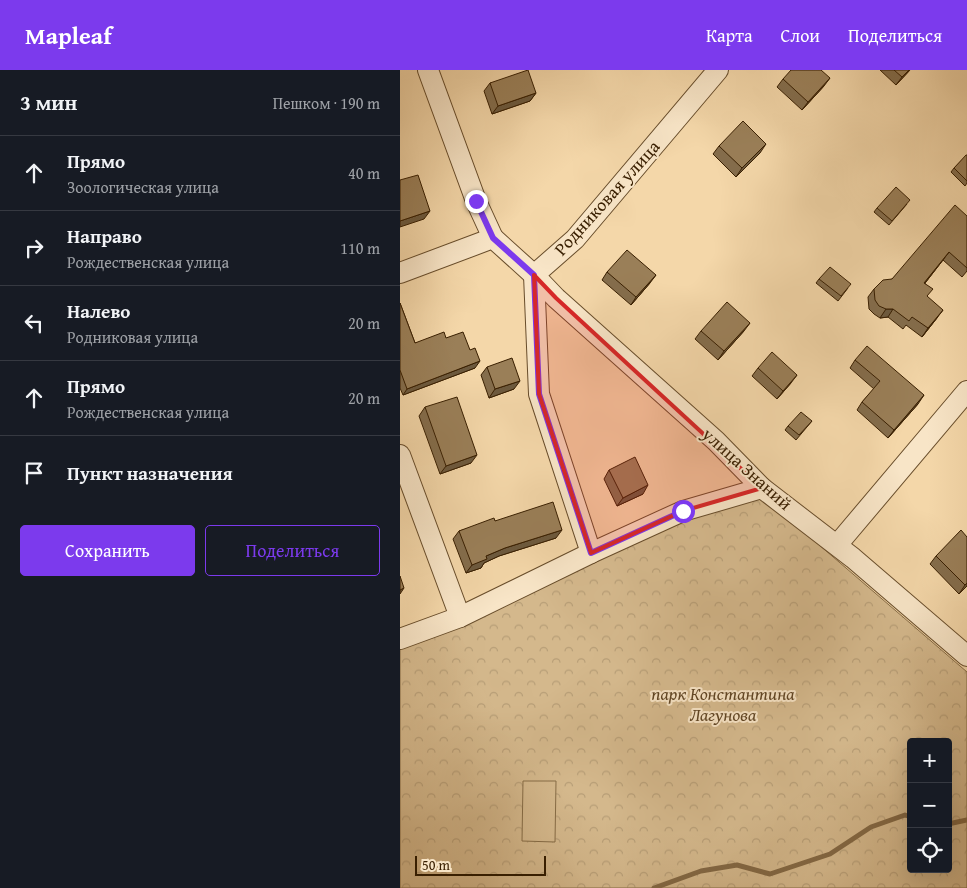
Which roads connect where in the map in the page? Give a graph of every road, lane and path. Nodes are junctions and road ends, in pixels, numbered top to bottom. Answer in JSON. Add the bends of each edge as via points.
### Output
{"nodes":[{"id":1,"x":428,"y":70,"type":"edge"},
{"id":2,"x":718,"y":70,"type":"edge"},
{"id":3,"x":493,"y":238,"type":"junction"},
{"id":4,"x":400,"y":274,"type":"edge"},
{"id":5,"x":534,"y":275,"type":"junction"},
{"id":6,"x":967,"y":391,"type":"edge"},
{"id":7,"x":400,"y":458,"type":"edge"},
{"id":8,"x":762,"y":488,"type":"junction"},
{"id":9,"x":837,"y":545,"type":"junction"},
{"id":10,"x":591,"y":553,"type":"junction"},
{"id":11,"x":460,"y":617,"type":"junction"},
{"id":12,"x":400,"y":639,"type":"edge"},
{"id":13,"x":967,"y":656,"type":"edge"}],
"edges":[{"from":1,"to":3,"type":"street","via":[[476,201]]},
{"from":2,"to":5,"type":"street","name":"Родниковая улица","via":[[575,239]]},
{"from":3,"to":4,"type":"street"},
{"from":3,"to":5,"type":"street"},
{"from":5,"to":8,"type":"street","name":"улица Знаний","via":[[716,441]]},
{"from":5,"to":10,"type":"street","via":[[539,394]]},
{"from":6,"to":9,"type":"street"},
{"from":7,"to":11,"type":"street"},
{"from":8,"to":9,"type":"street","name":"улица Знаний"},
{"from":8,"to":10,"type":"street","via":[[683,511]]},
{"from":9,"to":13,"type":"street","name":"улица Знаний"},
{"from":10,"to":11,"type":"street"},
{"from":11,"to":12,"type":"street"}]}
